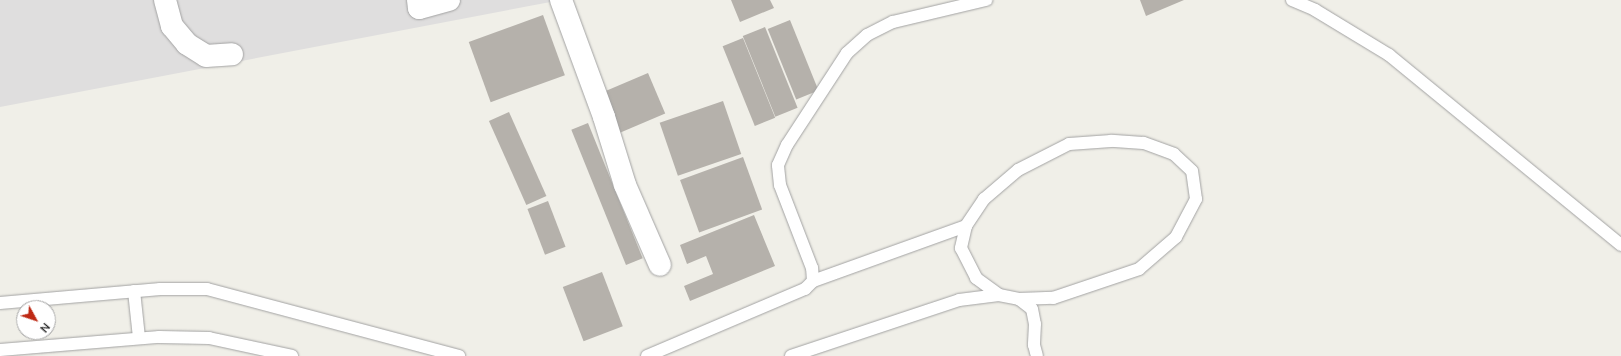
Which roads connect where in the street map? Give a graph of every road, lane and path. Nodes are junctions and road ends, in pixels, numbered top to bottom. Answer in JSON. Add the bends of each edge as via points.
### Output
{"nodes":[{"id":1,"x":165,"y":0,"type":"edge"},
{"id":2,"x":418,"y":0,"type":"edge"},
{"id":3,"x":449,"y":0,"type":"edge"},
{"id":4,"x":560,"y":0,"type":"edge"},
{"id":5,"x":986,"y":0,"type":"edge"},
{"id":6,"x":1295,"y":0,"type":"edge"},
{"id":7,"x":232,"y":54,"type":"dead end"},
{"id":8,"x":966,"y":226,"type":"junction"},
{"id":9,"x":1621,"y":245,"type":"edge"},
{"id":10,"x":660,"y":265,"type":"dead end"},
{"id":11,"x":813,"y":282,"type":"junction"},
{"id":12,"x":134,"y":291,"type":"junction"},
{"id":13,"x":999,"y":295,"type":"junction"},
{"id":14,"x":1020,"y":299,"type":"junction"},
{"id":15,"x":0,"y":303,"type":"edge"},
{"id":16,"x":139,"y":338,"type":"junction"},
{"id":17,"x":0,"y":350,"type":"edge"},
{"id":18,"x":292,"y":356,"type":"edge"},
{"id":19,"x":459,"y":356,"type":"edge"},
{"id":20,"x":647,"y":356,"type":"edge"},
{"id":21,"x":791,"y":356,"type":"edge"},
{"id":22,"x":1037,"y":356,"type":"edge"}],
"edges":[{"from":1,"to":7,"type":"street","via":[[172,26],[187,44],[206,56]]},
{"from":2,"to":3,"type":"street","via":[[419,8]]},
{"from":4,"to":10,"type":"street","via":[[604,117],[625,185]]},
{"from":5,"to":11,"type":"lane","via":[[893,22],[867,35],[847,52],[787,145],[778,165],[780,185],[812,268]]},
{"from":6,"to":9,"type":"lane","via":[[1357,33],[1389,55]]},
{"from":8,"to":11,"type":"lane"},
{"from":8,"to":13,"type":"lane","via":[[960,248],[976,278]]},
{"from":8,"to":14,"type":"lane","via":[[984,199],[1018,170],[1069,144],[1111,141],[1143,143],[1174,154],[1192,171],[1196,199],[1176,237],[1139,269],[1053,298]]},
{"from":11,"to":20,"type":"lane","via":[[805,289]]},
{"from":12,"to":15,"type":"lane"},
{"from":12,"to":16,"type":"lane"},
{"from":12,"to":19,"type":"lane","via":[[207,289]]},
{"from":13,"to":14,"type":"lane"},
{"from":13,"to":21,"type":"lane","via":[[959,300]]},
{"from":14,"to":22,"type":"lane","via":[[1032,309]]},
{"from":16,"to":17,"type":"lane"},
{"from":16,"to":18,"type":"lane","via":[[209,338]]}]}
